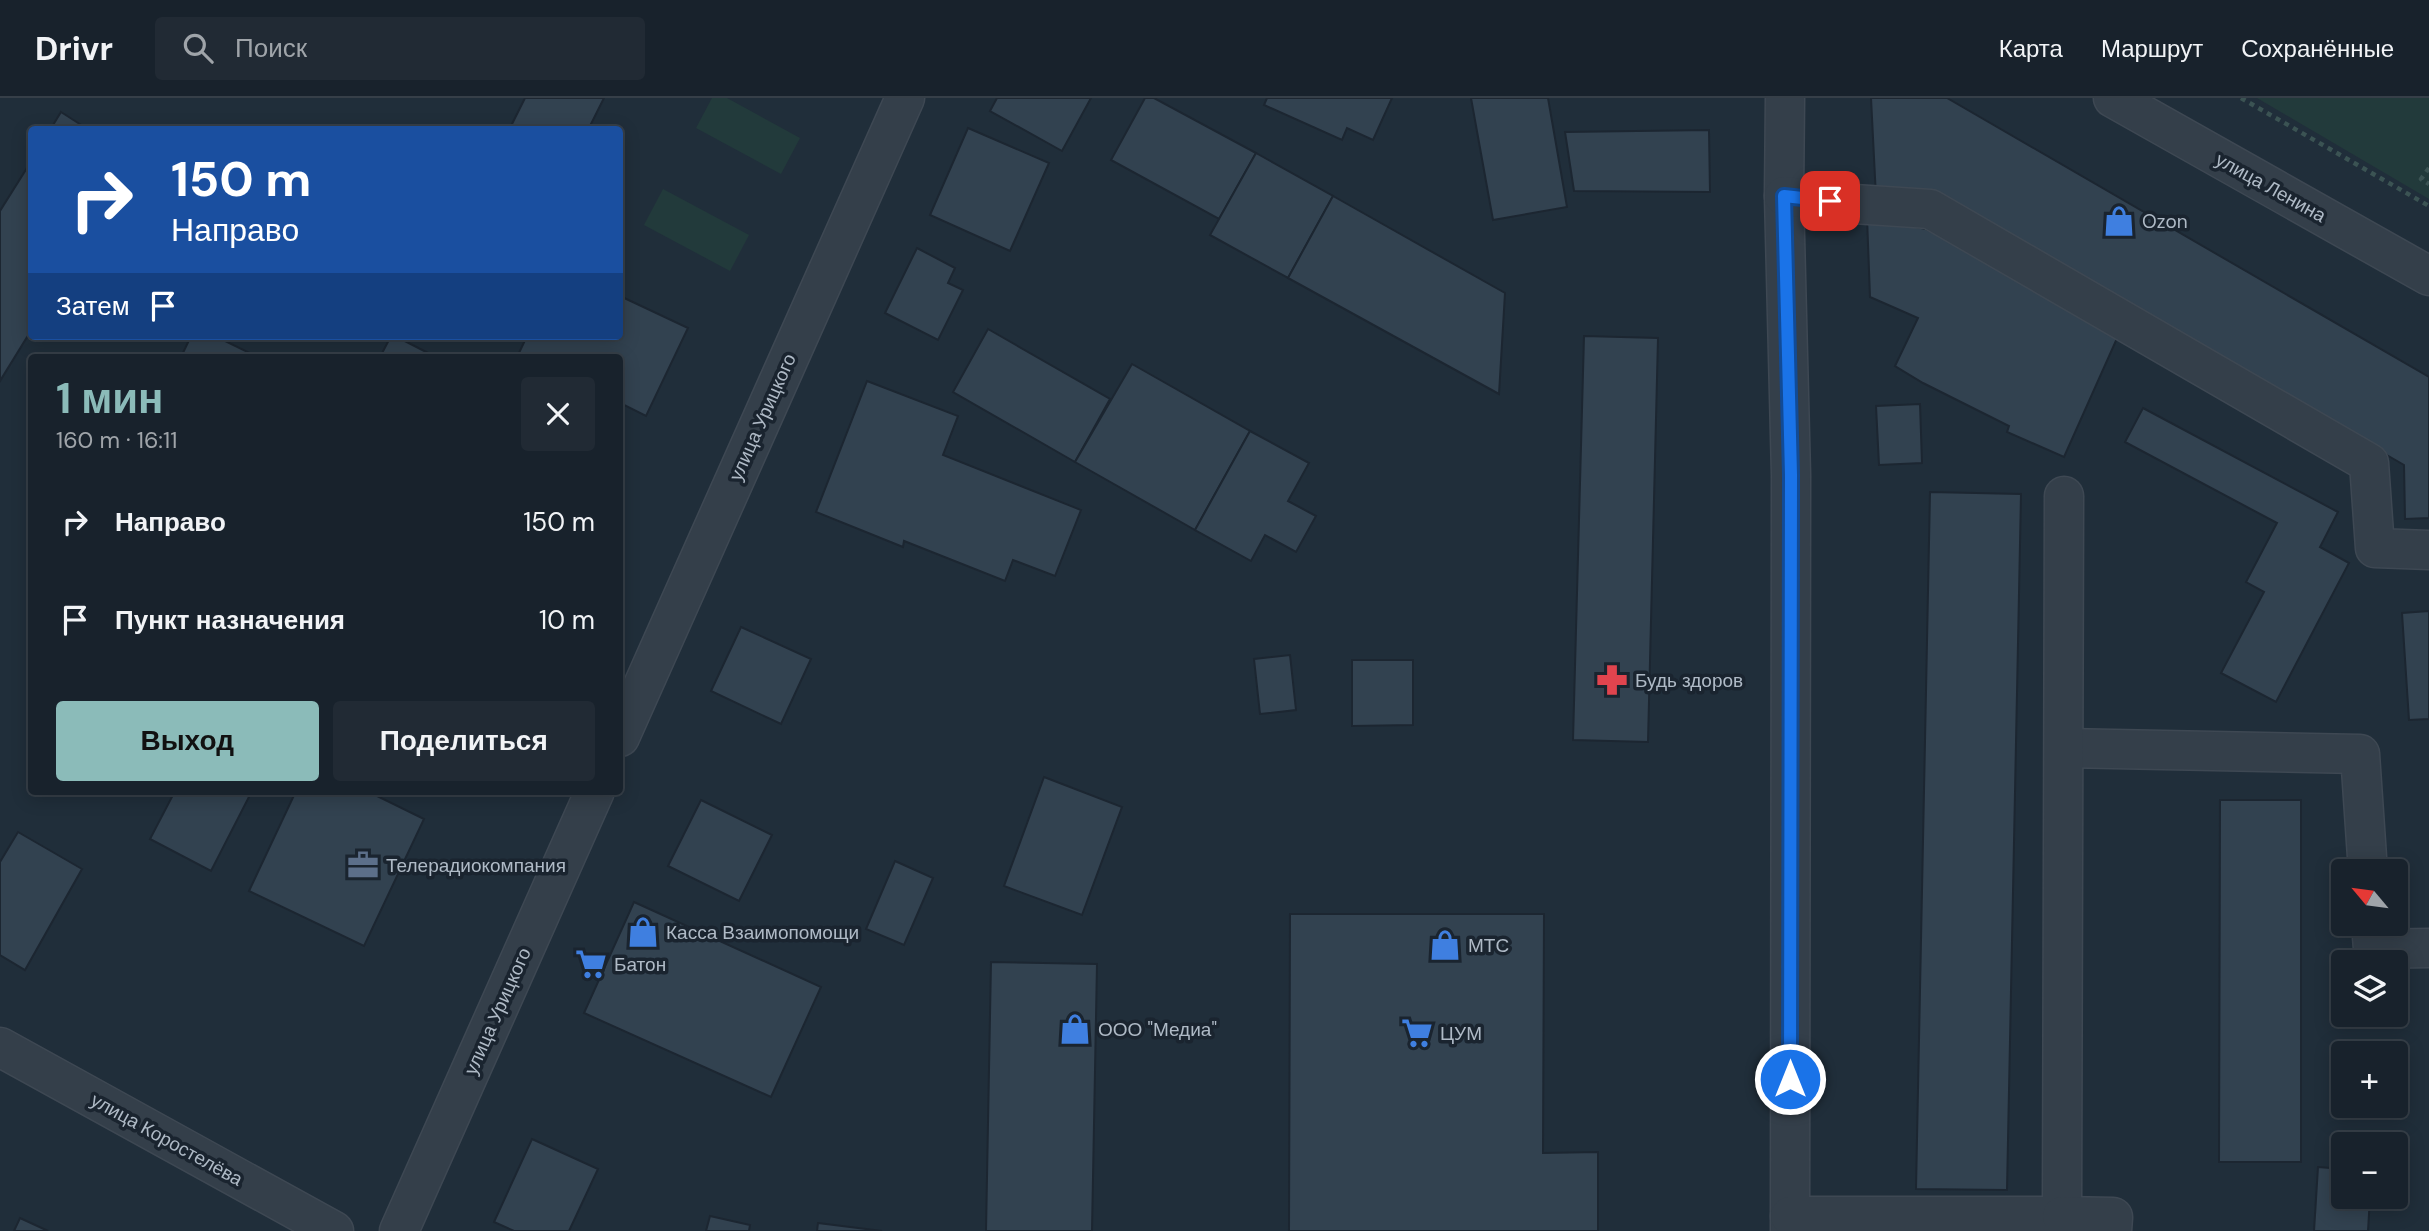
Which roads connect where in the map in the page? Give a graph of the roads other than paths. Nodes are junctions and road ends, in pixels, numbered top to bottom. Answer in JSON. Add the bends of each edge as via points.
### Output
{"nodes":[{"id":1,"x":905,"y":98,"type":"edge"},
{"id":2,"x":1785,"y":98,"type":"edge"},
{"id":3,"x":2113,"y":98,"type":"edge"},
{"id":4,"x":1784,"y":196,"type":"junction"},
{"id":5,"x":2429,"y":276,"type":"edge"},
{"id":6,"x":2064,"y":496,"type":"dead end"},
{"id":7,"x":2429,"y":550,"type":"edge"},
{"id":8,"x":623,"y":730,"type":"edge"},
{"id":9,"x":2064,"y":748,"type":"junction"},
{"id":10,"x":593,"y":795,"type":"edge"},
{"id":11,"x":2367,"y":859,"type":"edge"},
{"id":12,"x":2372,"y":936,"type":"edge"},
{"id":13,"x":2429,"y":948,"type":"edge"},
{"id":14,"x":0,"y":1048,"type":"edge"},
{"id":15,"x":2062,"y":1216,"type":"junction"},
{"id":16,"x":1790,"y":1223,"type":"edge"},
{"id":17,"x":334,"y":1231,"type":"edge"},
{"id":18,"x":399,"y":1231,"type":"edge"},
{"id":19,"x":2112,"y":1231,"type":"edge"}],
"edges":[{"from":1,"to":8,"type":"street","name":"улица Урицкого"},
{"from":2,"to":4,"type":"street"},
{"from":3,"to":5,"type":"street","name":"улица Ленина"},
{"from":4,"to":7,"type":"street","via":[[1930,209],[2369,463],[2375,548]]},
{"from":4,"to":16,"type":"street","via":[[1791,475]]},
{"from":6,"to":9,"type":"street"},
{"from":9,"to":11,"type":"street","via":[[2360,754]]},
{"from":9,"to":15,"type":"street"},
{"from":10,"to":18,"type":"street","name":"улица Урицкого"},
{"from":12,"to":13,"type":"street","via":[[2373,949]]},
{"from":14,"to":17,"type":"street","name":"улица Коростелёва"},
{"from":15,"to":16,"type":"street"},
{"from":15,"to":19,"type":"street","via":[[2113,1217]]}]}
